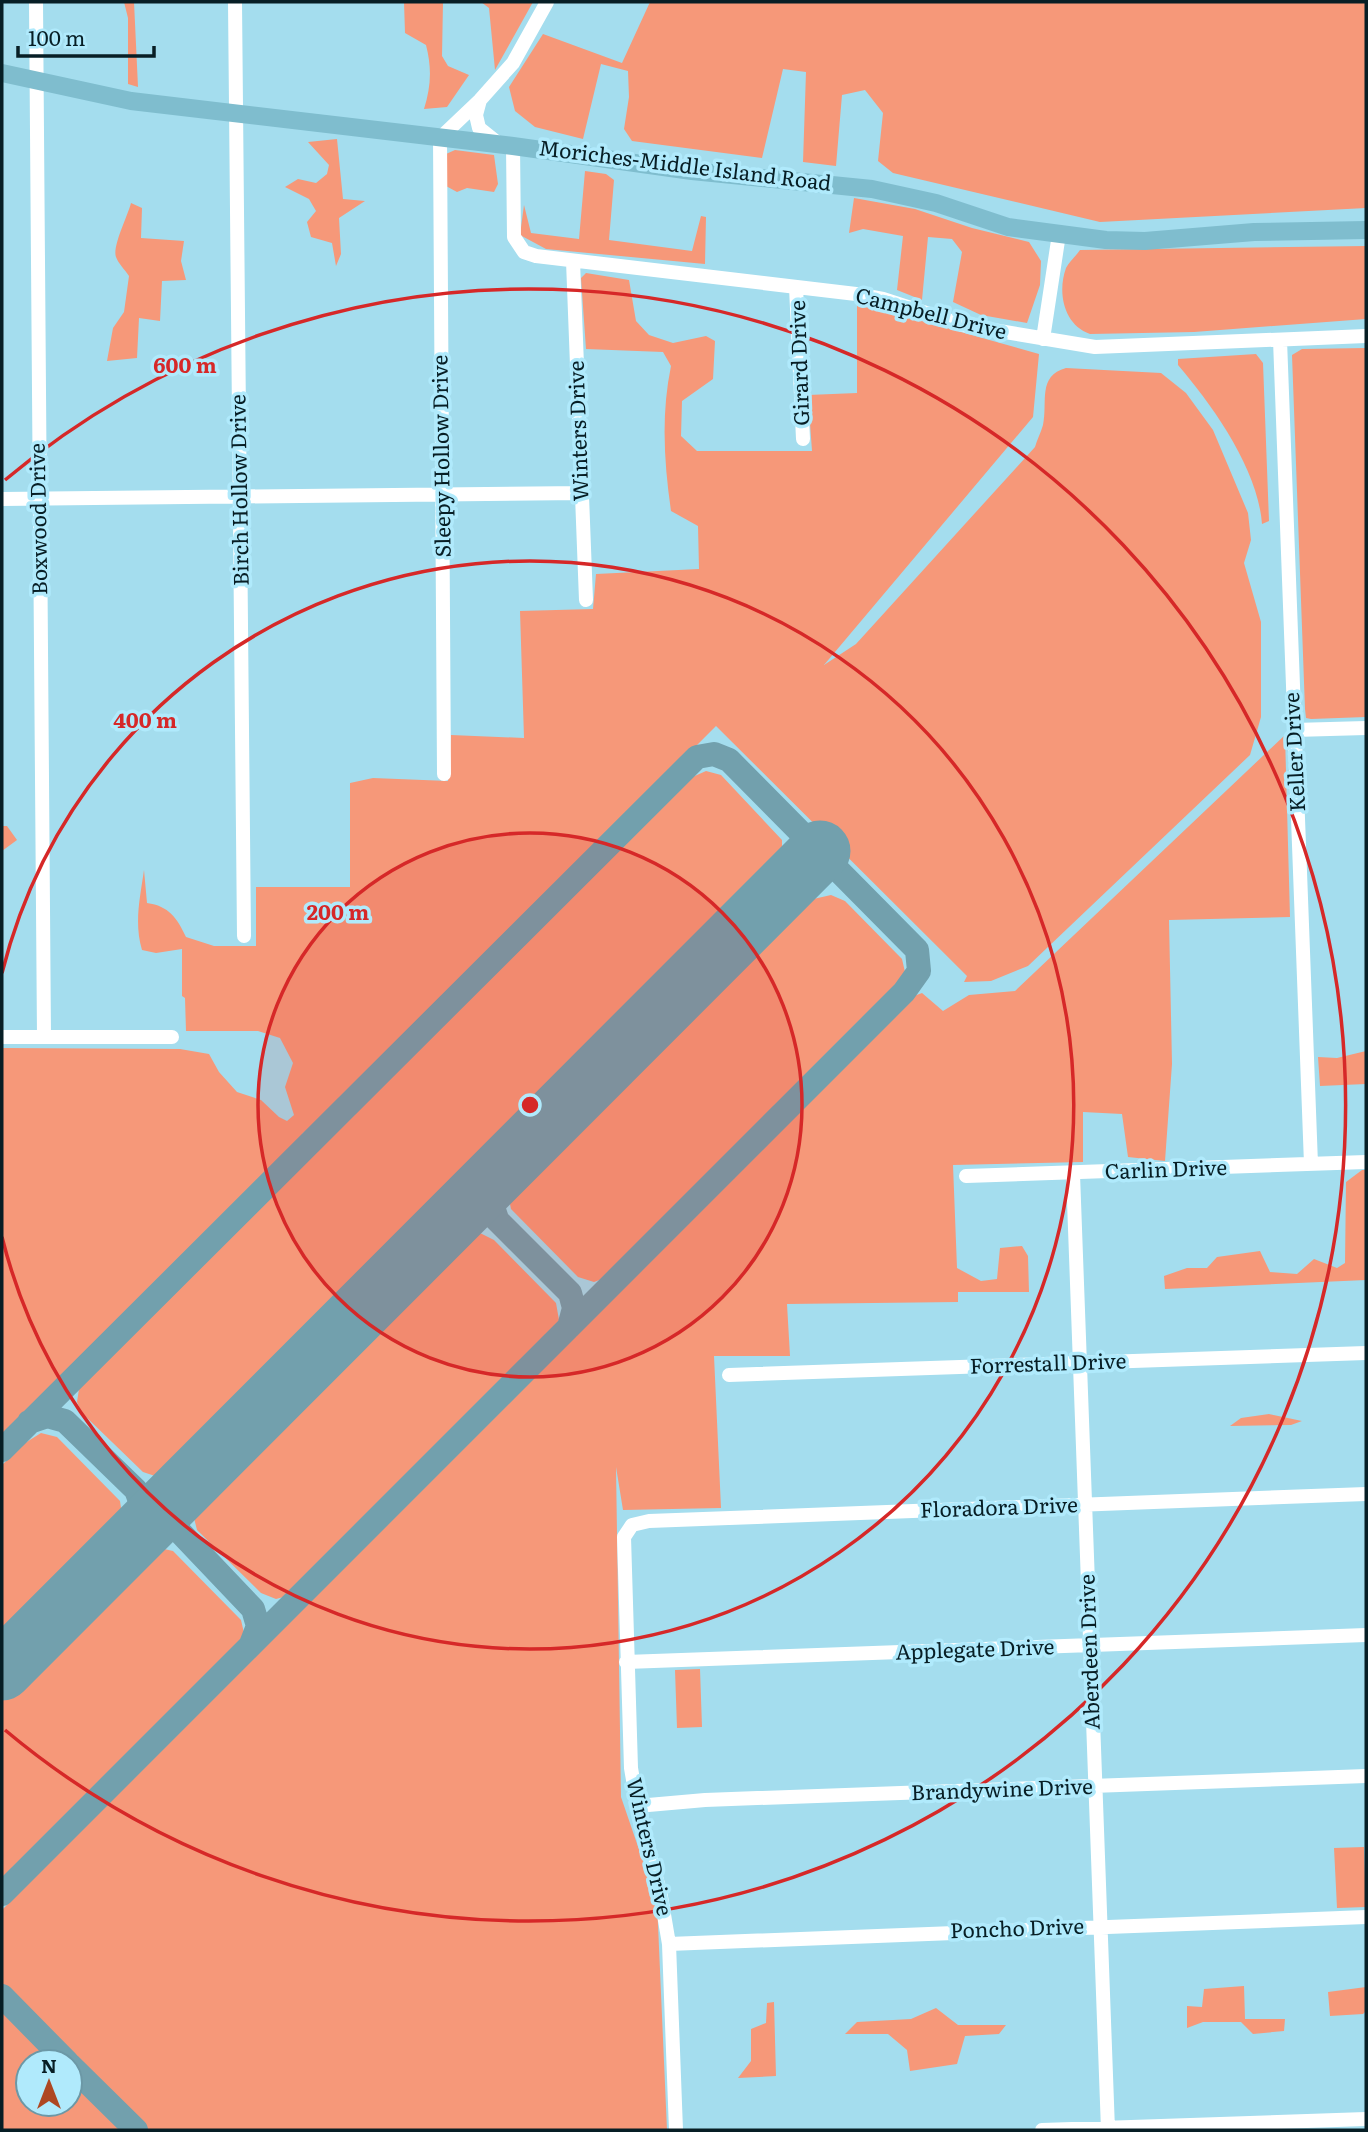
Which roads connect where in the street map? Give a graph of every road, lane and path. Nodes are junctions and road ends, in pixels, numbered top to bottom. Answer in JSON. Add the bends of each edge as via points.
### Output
{"nodes":[{"id":1,"x":36,"y":2,"type":"edge"},
{"id":2,"x":235,"y":2,"type":"edge"},
{"id":3,"x":547,"y":2,"type":"edge"},
{"id":4,"x":2,"y":73,"type":"edge"},
{"id":5,"x":37,"y":80,"type":"junction"},
{"id":6,"x":480,"y":100,"type":"junction"},
{"id":7,"x":236,"y":113,"type":"junction"},
{"id":8,"x":440,"y":138,"type":"junction"},
{"id":9,"x":506,"y":145,"type":"junction"},
{"id":10,"x":1366,"y":230,"type":"edge"},
{"id":11,"x":1059,"y":234,"type":"junction"},
{"id":12,"x":573,"y":261,"type":"junction"},
{"id":13,"x":796,"y":287,"type":"junction"},
{"id":14,"x":1366,"y":336,"type":"edge"},
{"id":15,"x":1043,"y":339,"type":"junction"},
{"id":16,"x":1280,"y":340,"type":"junction"},
{"id":17,"x":803,"y":439,"type":"dead end"},
{"id":18,"x":582,"y":493,"type":"junction"},
{"id":19,"x":239,"y":496,"type":"junction"},
{"id":20,"x":442,"y":496,"type":"junction"},
{"id":21,"x":2,"y":499,"type":"edge"},
{"id":22,"x":40,"y":499,"type":"junction"},
{"id":23,"x":586,"y":600,"type":"dead end"},
{"id":24,"x":1366,"y":728,"type":"edge"},
{"id":25,"x":1294,"y":730,"type":"junction"},
{"id":26,"x":444,"y":774,"type":"dead end"},
{"id":27,"x":244,"y":936,"type":"dead end"},
{"id":28,"x":2,"y":1037,"type":"edge"},
{"id":29,"x":44,"y":1037,"type":"junction"},
{"id":30,"x":172,"y":1037,"type":"dead end"},
{"id":31,"x":1366,"y":1161,"type":"edge"},
{"id":32,"x":1311,"y":1164,"type":"junction"},
{"id":33,"x":1073,"y":1174,"type":"junction"},
{"id":34,"x":966,"y":1176,"type":"dead end"},
{"id":35,"x":1366,"y":1353,"type":"edge"},
{"id":36,"x":1080,"y":1362,"type":"junction"},
{"id":37,"x":729,"y":1375,"type":"dead end"},
{"id":38,"x":1366,"y":1494,"type":"edge"},
{"id":39,"x":1084,"y":1505,"type":"junction"},
{"id":40,"x":632,"y":1525,"type":"joint"},
{"id":41,"x":1366,"y":1635,"type":"edge"},
{"id":42,"x":1089,"y":1646,"type":"junction"},
{"id":43,"x":626,"y":1662,"type":"junction"},
{"id":44,"x":1366,"y":1776,"type":"edge"},
{"id":45,"x":1095,"y":1786,"type":"junction"},
{"id":46,"x":637,"y":1806,"type":"junction"},
{"id":47,"x":1366,"y":1917,"type":"edge"},
{"id":48,"x":1100,"y":1926,"type":"junction"},
{"id":49,"x":669,"y":1944,"type":"junction"},
{"id":50,"x":1366,"y":2119,"type":"edge"},
{"id":51,"x":1108,"y":2129,"type":"edge"},
{"id":52,"x":676,"y":2130,"type":"edge"},
{"id":53,"x":1042,"y":2130,"type":"edge"}],
"edges":[{"from":1,"to":5,"type":"street","name":"Boxwood Drive"},
{"from":2,"to":7,"type":"street","name":"Birch Hollow Drive"},
{"from":3,"to":6,"type":"street","via":[[513,63]]},
{"from":4,"to":5,"type":"main road","name":"Moriches-Middle Island Road"},
{"from":5,"to":7,"type":"main road","name":"Moriches-Middle Island Road","via":[[131,101]]},
{"from":5,"to":22,"type":"street","name":"Boxwood Drive"},
{"from":6,"to":8,"type":"street"},
{"from":6,"to":9,"type":"street","via":[[479,128]]},
{"from":7,"to":8,"type":"main road","name":"Moriches-Middle Island Road"},
{"from":7,"to":19,"type":"street","name":"Birch Hollow Drive"},
{"from":8,"to":9,"type":"main road","name":"Moriches-Middle Island Road"},
{"from":8,"to":20,"type":"street","name":"Sleepy Hollow Drive"},
{"from":9,"to":11,"type":"main road","name":"Moriches-Middle Island Road","via":[[872,189],[936,203],[1008,227]]},
{"from":9,"to":12,"type":"street","name":"Campbell Drive","via":[[516,245],[536,256]]},
{"from":10,"to":11,"type":"main road","name":"Moriches-Middle Island Road","via":[[1254,232],[1145,242]]},
{"from":11,"to":15,"type":"street"},
{"from":12,"to":13,"type":"street","name":"Campbell Drive"},
{"from":12,"to":18,"type":"street","name":"Winters Drive"},
{"from":13,"to":15,"type":"street","name":"Campbell Drive","via":[[883,299],[963,326]]},
{"from":13,"to":17,"type":"street","name":"Girard Drive"},
{"from":14,"to":16,"type":"street","name":"Campbell Drive"},
{"from":15,"to":16,"type":"street","name":"Campbell Drive","via":[[1095,348]]},
{"from":16,"to":25,"type":"street","name":"Keller Drive"},
{"from":18,"to":20,"type":"street"},
{"from":18,"to":23,"type":"street","name":"Winters Drive"},
{"from":19,"to":20,"type":"street"},
{"from":19,"to":22,"type":"street"},
{"from":19,"to":27,"type":"street","name":"Birch Hollow Drive"},
{"from":20,"to":26,"type":"street","name":"Sleepy Hollow Drive"},
{"from":21,"to":22,"type":"street"},
{"from":22,"to":29,"type":"street","name":"Boxwood Drive"},
{"from":24,"to":25,"type":"street"},
{"from":25,"to":32,"type":"street","name":"Keller Drive"},
{"from":28,"to":29,"type":"street"},
{"from":29,"to":30,"type":"street"},
{"from":31,"to":32,"type":"street","name":"Carlin Drive"},
{"from":32,"to":33,"type":"street","name":"Carlin Drive"},
{"from":33,"to":34,"type":"street","name":"Carlin Drive"},
{"from":33,"to":36,"type":"street","name":"Aberdeen Drive"},
{"from":35,"to":36,"type":"street","name":"Forrestall Drive"},
{"from":36,"to":37,"type":"street","name":"Forrestall Drive"},
{"from":36,"to":39,"type":"street","name":"Aberdeen Drive"},
{"from":38,"to":39,"type":"street","name":"Floradora Drive"},
{"from":39,"to":40,"type":"street","name":"Floradora Drive"},
{"from":39,"to":42,"type":"street","name":"Aberdeen Drive"},
{"from":40,"to":43,"type":"street","name":"Winters Drive","via":[[624,1537]]},
{"from":41,"to":42,"type":"street","name":"Applegate Drive"},
{"from":42,"to":43,"type":"street","name":"Applegate Drive"},
{"from":42,"to":45,"type":"street","name":"Aberdeen Drive"},
{"from":43,"to":46,"type":"street","name":"Winters Drive"},
{"from":44,"to":45,"type":"street","name":"Brandywine Drive"},
{"from":45,"to":46,"type":"street","name":"Brandywine Drive"},
{"from":45,"to":48,"type":"street","name":"Aberdeen Drive"},
{"from":46,"to":49,"type":"street","name":"Winters Drive"},
{"from":47,"to":48,"type":"street","name":"Poncho Drive"},
{"from":48,"to":49,"type":"street","name":"Poncho Drive"},
{"from":48,"to":51,"type":"street","name":"Aberdeen Drive"},
{"from":49,"to":52,"type":"street","name":"Winters Drive"},
{"from":50,"to":51,"type":"street"},
{"from":51,"to":53,"type":"street"}]}
